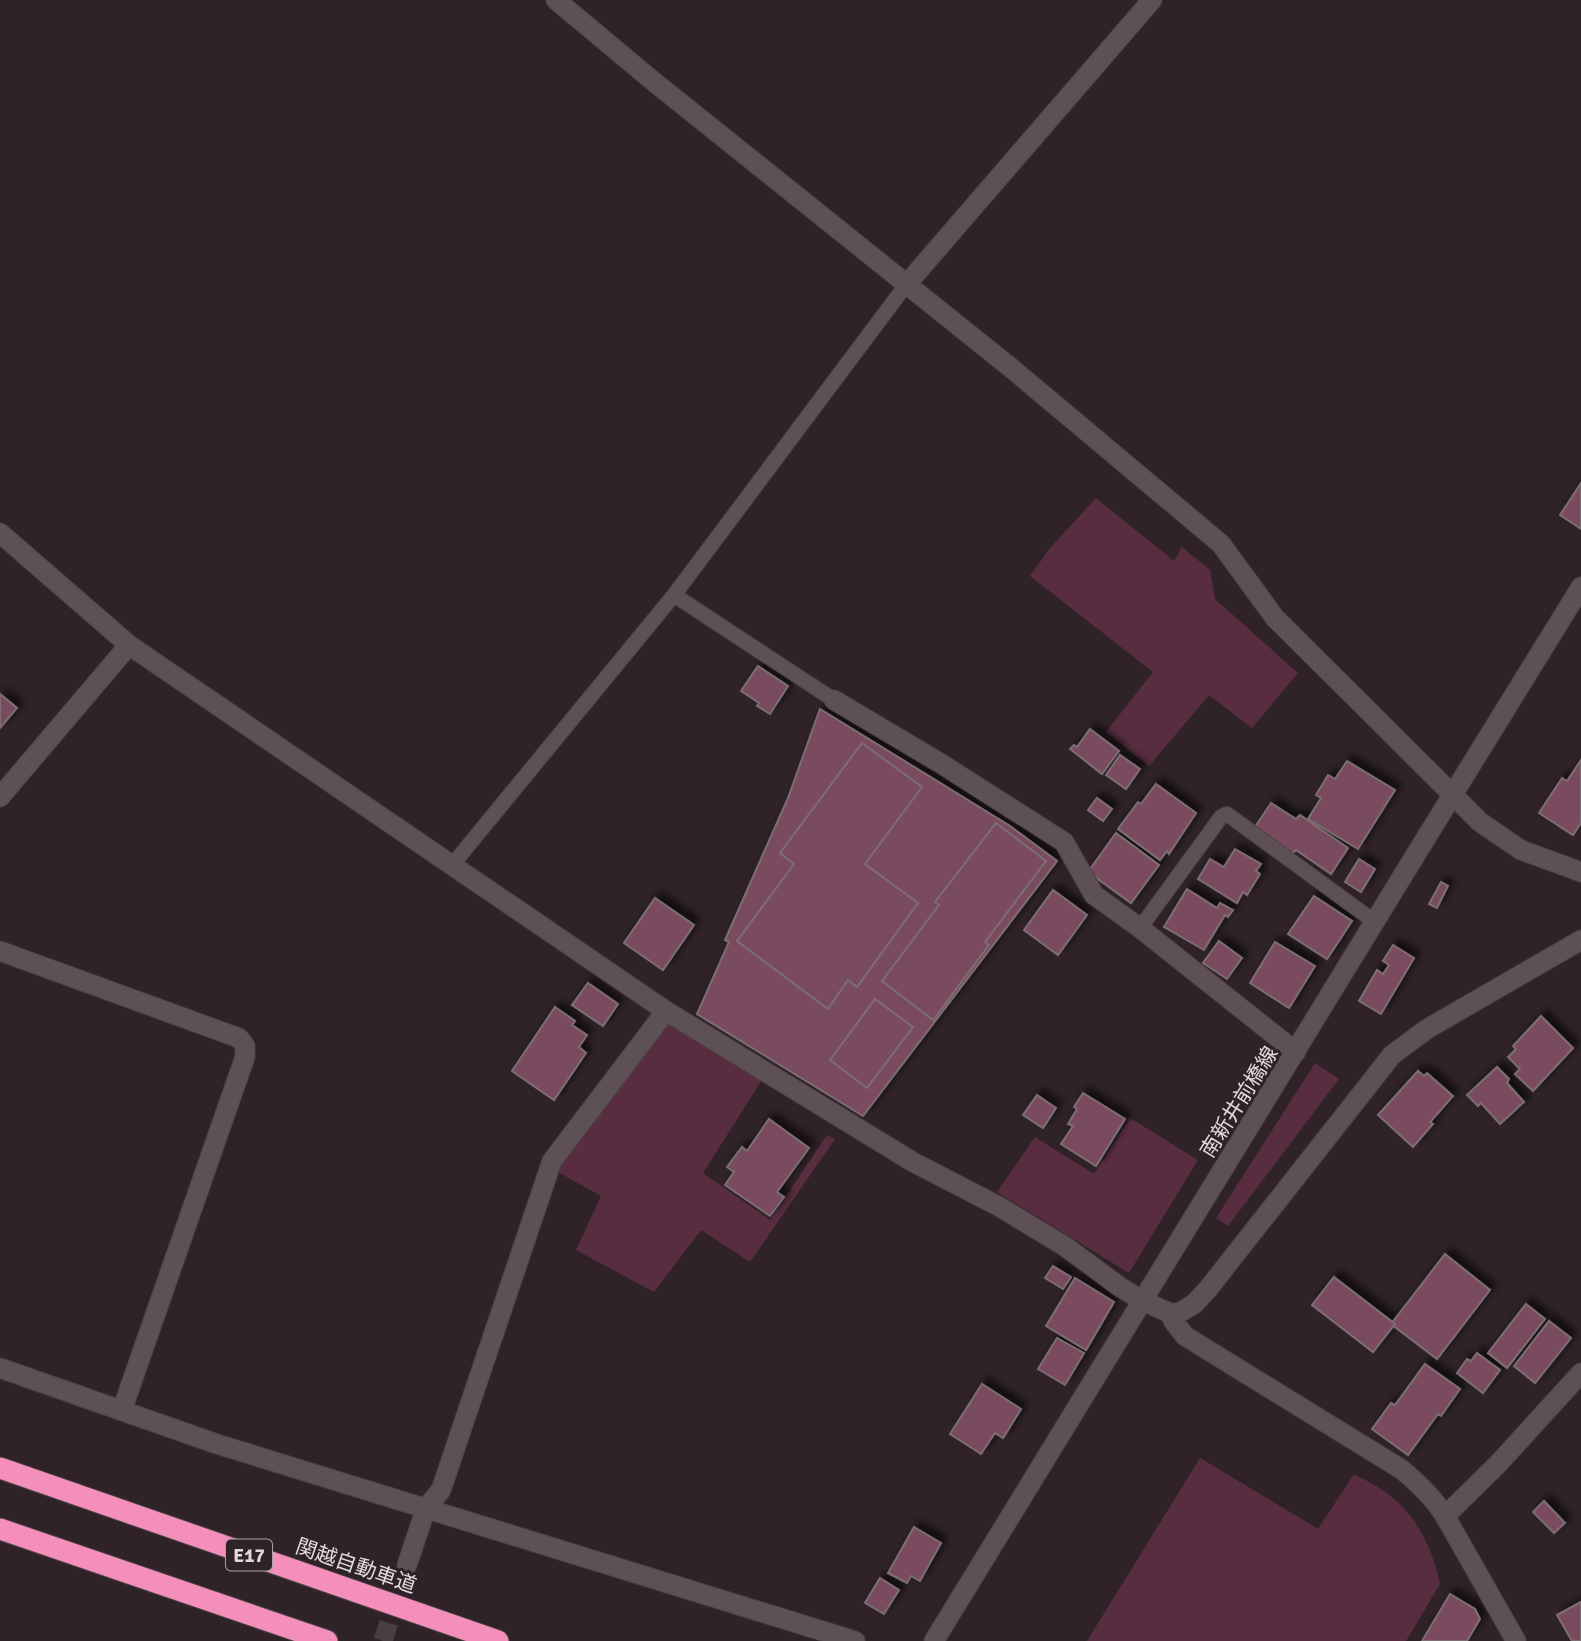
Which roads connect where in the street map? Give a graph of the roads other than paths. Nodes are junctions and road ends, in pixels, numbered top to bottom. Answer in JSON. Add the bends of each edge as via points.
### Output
{"nodes":[{"id":1,"x":556,"y":0,"type":"edge"},
{"id":2,"x":1152,"y":0,"type":"edge"},
{"id":3,"x":906,"y":285,"type":"junction"},
{"id":4,"x":0,"y":533,"type":"edge"},
{"id":5,"x":1581,"y":587,"type":"edge"},
{"id":6,"x":674,"y":595,"type":"junction"},
{"id":7,"x":128,"y":645,"type":"junction"},
{"id":8,"x":834,"y":700,"type":"joint"},
{"id":9,"x":1451,"y":794,"type":"junction"},
{"id":10,"x":0,"y":797,"type":"edge"},
{"id":11,"x":453,"y":864,"type":"junction"},
{"id":12,"x":1581,"y":872,"type":"edge"},
{"id":13,"x":1376,"y":922,"type":"junction"},
{"id":14,"x":1140,"y":929,"type":"junction"},
{"id":15,"x":1581,"y":940,"type":"edge"},
{"id":16,"x":0,"y":951,"type":"edge"},
{"id":17,"x":666,"y":1011,"type":"junction"},
{"id":18,"x":1296,"y":1052,"type":"junction"},
{"id":19,"x":1143,"y":1301,"type":"junction"},
{"id":20,"x":1170,"y":1313,"type":"junction"},
{"id":21,"x":0,"y":1368,"type":"edge"},
{"id":22,"x":1581,"y":1373,"type":"edge"},
{"id":23,"x":122,"y":1410,"type":"junction"},
{"id":24,"x":0,"y":1468,"type":"edge"},
{"id":25,"x":426,"y":1508,"type":"junction"},
{"id":26,"x":1445,"y":1516,"type":"junction"},
{"id":27,"x":0,"y":1529,"type":"edge"},
{"id":28,"x":407,"y":1565,"type":"tunnel mouth"},
{"id":29,"x":327,"y":1641,"type":"edge"},
{"id":30,"x":498,"y":1641,"type":"edge"},
{"id":31,"x":855,"y":1641,"type":"edge"},
{"id":32,"x":934,"y":1641,"type":"edge"},
{"id":33,"x":1516,"y":1641,"type":"edge"}],
"edges":[{"from":1,"to":3,"type":"street"},
{"from":2,"to":3,"type":"street"},
{"from":3,"to":6,"type":"lane"},
{"from":3,"to":9,"type":"street","via":[[1221,544],[1275,618]]},
{"from":4,"to":7,"type":"street"},
{"from":5,"to":9,"type":"street","name":"南新井前橋線"},
{"from":6,"to":8,"type":"lane"},
{"from":6,"to":11,"type":"lane"},
{"from":7,"to":10,"type":"street"},
{"from":7,"to":11,"type":"street"},
{"from":8,"to":14,"type":"street","via":[[1064,842],[1094,895]]},
{"from":9,"to":12,"type":"street","via":[[1480,822],[1521,850]]},
{"from":9,"to":13,"type":"street","name":"南新井前橋線"},
{"from":11,"to":17,"type":"street"},
{"from":13,"to":14,"type":"lane","via":[[1227,814]]},
{"from":13,"to":18,"type":"street","name":"南新井前橋線"},
{"from":14,"to":18,"type":"street"},
{"from":15,"to":20,"type":"street","via":[[1427,1029],[1392,1055],[1201,1297],[1186,1310]]},
{"from":16,"to":23,"type":"street","via":[[239,1038],[245,1046],[245,1057]]},
{"from":17,"to":19,"type":"street","via":[[914,1162],[1066,1247]]},
{"from":17,"to":25,"type":"street","via":[[552,1161],[441,1490]]},
{"from":18,"to":19,"type":"street","name":"南新井前橋線"},
{"from":19,"to":20,"type":"street"},
{"from":19,"to":32,"type":"street","name":"南新井前橋線"},
{"from":20,"to":26,"type":"street","via":[[1185,1336],[1401,1469],[1433,1497]]},
{"from":21,"to":23,"type":"street"},
{"from":22,"to":26,"type":"street"},
{"from":23,"to":25,"type":"street"},
{"from":24,"to":30,"type":"highway","name":"関越自動車道","number":"E17"},
{"from":25,"to":28,"type":"street"},
{"from":25,"to":31,"type":"street"},
{"from":26,"to":33,"type":"street"},
{"from":27,"to":29,"type":"highway"}]}
